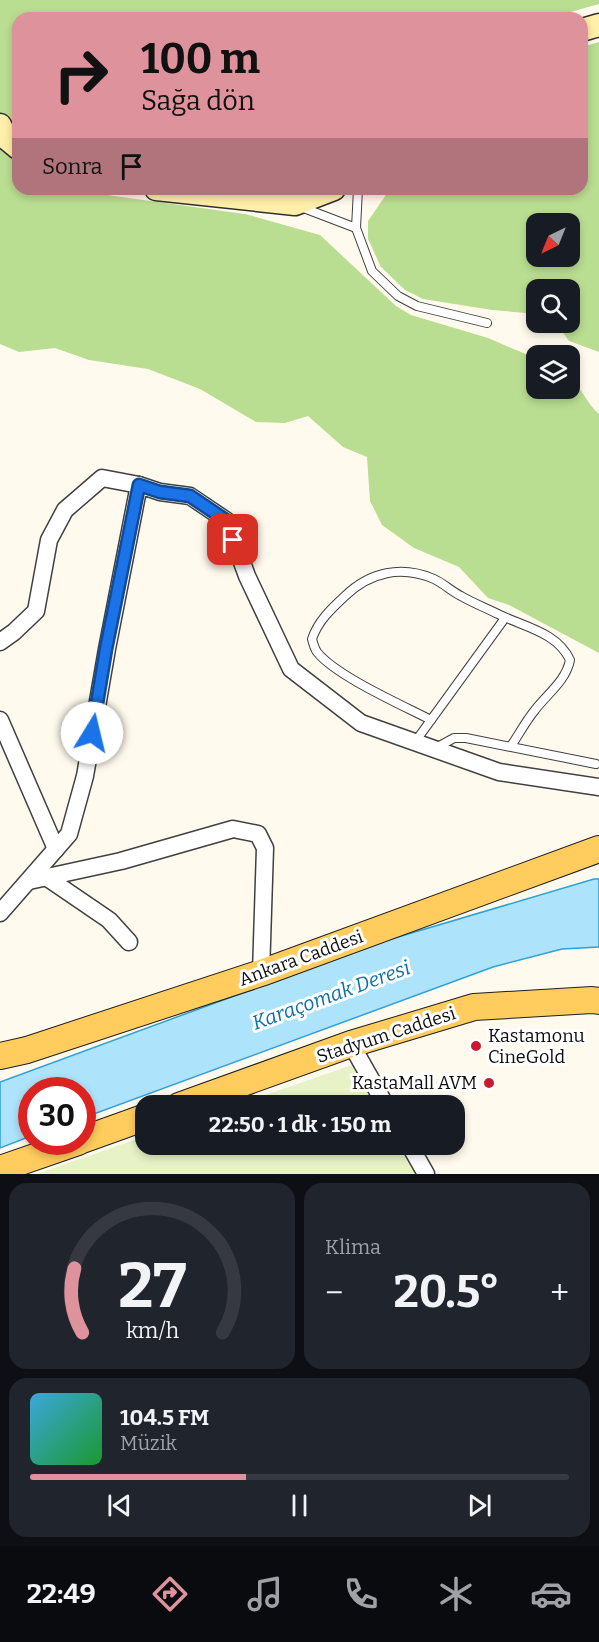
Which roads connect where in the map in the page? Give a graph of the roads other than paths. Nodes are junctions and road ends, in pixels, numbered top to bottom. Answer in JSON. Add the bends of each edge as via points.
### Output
{"nodes":[{"id":1,"x":0,"y":125,"type":"edge"},
{"id":2,"x":12,"y":143,"type":"edge"},
{"id":3,"x":212,"y":195,"type":"edge"},
{"id":4,"x":321,"y":195,"type":"edge"},
{"id":5,"x":358,"y":195,"type":"edge"},
{"id":6,"x":295,"y":204,"type":"junction"},
{"id":7,"x":356,"y":228,"type":"junction"},
{"id":8,"x":487,"y":323,"type":"dead end"},
{"id":9,"x":139,"y":485,"type":"junction"},
{"id":10,"x":505,"y":618,"type":"junction"},
{"id":11,"x":0,"y":642,"type":"edge"},
{"id":12,"x":0,"y":720,"type":"edge"},
{"id":13,"x":431,"y":720,"type":"junction"},
{"id":14,"x":415,"y":742,"type":"junction"},
{"id":15,"x":512,"y":746,"type":"junction"},
{"id":16,"x":434,"y":749,"type":"junction"},
{"id":17,"x":596,"y":764,"type":"dead end"},
{"id":18,"x":599,"y":787,"type":"edge"},
{"id":19,"x":56,"y":849,"type":"junction"},
{"id":20,"x":599,"y":849,"type":"edge"},
{"id":21,"x":46,"y":877,"type":"junction"},
{"id":22,"x":29,"y":881,"type":"junction"},
{"id":23,"x":0,"y":913,"type":"edge"},
{"id":24,"x":129,"y":942,"type":"dead end"},
{"id":25,"x":261,"y":973,"type":"junction"},
{"id":26,"x":599,"y":1001,"type":"edge"},
{"id":27,"x":351,"y":1044,"type":"junction"},
{"id":28,"x":0,"y":1056,"type":"edge"},
{"id":29,"x":210,"y":1095,"type":"edge"},
{"id":30,"x":380,"y":1095,"type":"edge"},
{"id":31,"x":135,"y":1122,"type":"edge"},
{"id":32,"x":96,"y":1135,"type":"edge"},
{"id":33,"x":40,"y":1155,"type":"edge"},
{"id":34,"x":415,"y":1155,"type":"edge"},
{"id":35,"x":0,"y":1169,"type":"edge"},
{"id":36,"x":426,"y":1174,"type":"edge"}],
"edges":[{"from":1,"to":2,"type":"street"},
{"from":3,"to":6,"type":"street"},
{"from":4,"to":6,"type":"street"},
{"from":5,"to":7,"type":"lane"},
{"from":6,"to":7,"type":"lane"},
{"from":7,"to":8,"type":"lane","via":[[372,271],[398,296],[417,306]]},
{"from":9,"to":11,"type":"street","via":[[102,478],[65,510],[49,540],[36,610]]},
{"from":9,"to":14,"type":"street","via":[[190,496],[227,521],[247,576],[291,669],[361,723]]},
{"from":9,"to":19,"type":"street","via":[[85,776],[69,834]]},
{"from":10,"to":13,"type":"lane"},
{"from":10,"to":13,"type":"lane","via":[[435,579],[411,572],[381,573],[350,591],[316,628],[312,639],[316,652],[335,668]]},
{"from":10,"to":15,"type":"lane","via":[[550,638],[570,660],[569,668]]},
{"from":12,"to":19,"type":"street"},
{"from":13,"to":14,"type":"lane"},
{"from":14,"to":16,"type":"street"},
{"from":15,"to":16,"type":"lane","via":[[454,738]]},
{"from":15,"to":17,"type":"lane"},
{"from":16,"to":18,"type":"street","via":[[498,772]]},
{"from":19,"to":22,"type":"street"},
{"from":20,"to":25,"type":"main road","name":"Ankara Caddesi"},
{"from":21,"to":22,"type":"street"},
{"from":21,"to":24,"type":"street","via":[[109,920]]},
{"from":21,"to":25,"type":"street","via":[[121,861],[233,829],[258,834],[265,848]]},
{"from":22,"to":23,"type":"street"},
{"from":25,"to":28,"type":"main road","name":"Ankara Caddesi"},
{"from":26,"to":27,"type":"main road","name":"Stadyum Caddesi","via":[[474,1007]]},
{"from":27,"to":29,"type":"main road","name":"Stadyum Caddesi"},
{"from":27,"to":30,"type":"street"},
{"from":31,"to":32,"type":"main road"},
{"from":33,"to":35,"type":"main road"},
{"from":34,"to":36,"type":"street"}]}
